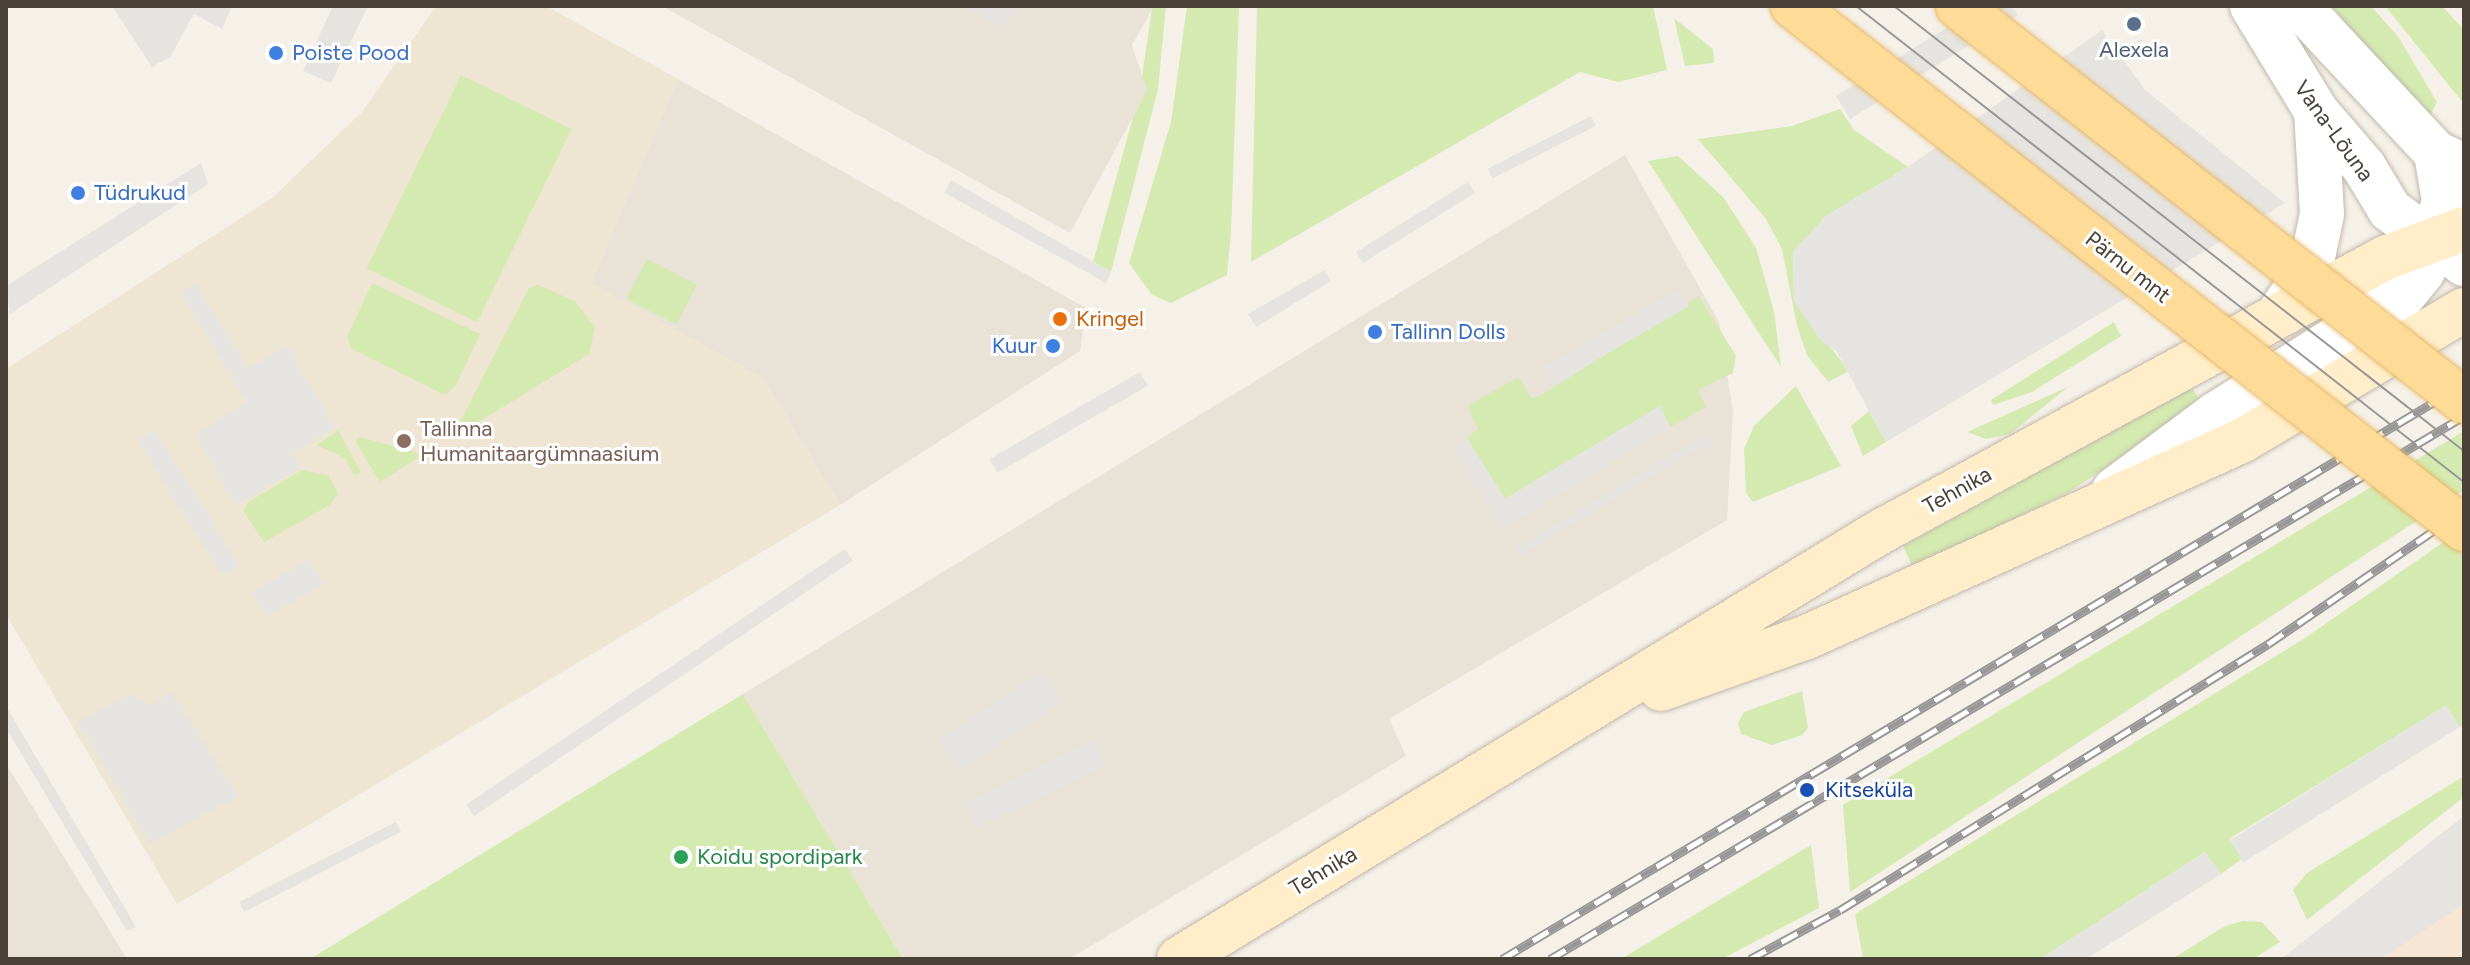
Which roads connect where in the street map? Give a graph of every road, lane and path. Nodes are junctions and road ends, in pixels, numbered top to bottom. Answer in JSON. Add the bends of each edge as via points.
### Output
{"nodes":[{"id":1,"x":1793,"y":6,"type":"edge"},
{"id":2,"x":1958,"y":6,"type":"edge"},
{"id":3,"x":2252,"y":6,"type":"edge"},
{"id":4,"x":2299,"y":6,"type":"edge"},
{"id":5,"x":2316,"y":111,"type":"junction"},
{"id":6,"x":2450,"y":160,"type":"edge"},
{"id":7,"x":2453,"y":245,"type":"edge"},
{"id":8,"x":2464,"y":310,"type":"edge"},
{"id":9,"x":2274,"y":319,"type":"junction"},
{"id":10,"x":2464,"y":401,"type":"edge"},
{"id":11,"x":2084,"y":512,"type":"junction"},
{"id":12,"x":2464,"y":529,"type":"edge"},
{"id":13,"x":1467,"y":784,"type":"junction"},
{"id":14,"x":1179,"y":959,"type":"edge"}],
"edges":[{"from":1,"to":12,"type":"main road","name":"Pärnu mnt","bridge":true},
{"from":2,"to":10,"type":"main road","bridge":true},
{"from":3,"to":5,"type":"street","name":"Vana-Lõuna"},
{"from":4,"to":6,"type":"street"},
{"from":5,"to":7,"type":"street","name":"Vana-Lõuna","via":[[2364,167],[2390,210]]},
{"from":5,"to":9,"type":"street","via":[[2322,214],[2311,267]]},
{"from":6,"to":7,"type":"street","via":[[2444,201]]},
{"from":7,"to":9,"type":"main road","name":"Tehnika","via":[[2385,258]]},
{"from":7,"to":11,"type":"street","via":[[2403,296],[2216,414]]},
{"from":8,"to":11,"type":"main road","name":"Tehnika","via":[[2243,440]]},
{"from":9,"to":13,"type":"main road","name":"Tehnika","via":[[1880,532]]},
{"from":11,"to":13,"type":"main road","name":"Tehnika","via":[[1807,637],[1681,680]]},
{"from":13,"to":14,"type":"main road","name":"Tehnika"}]}
